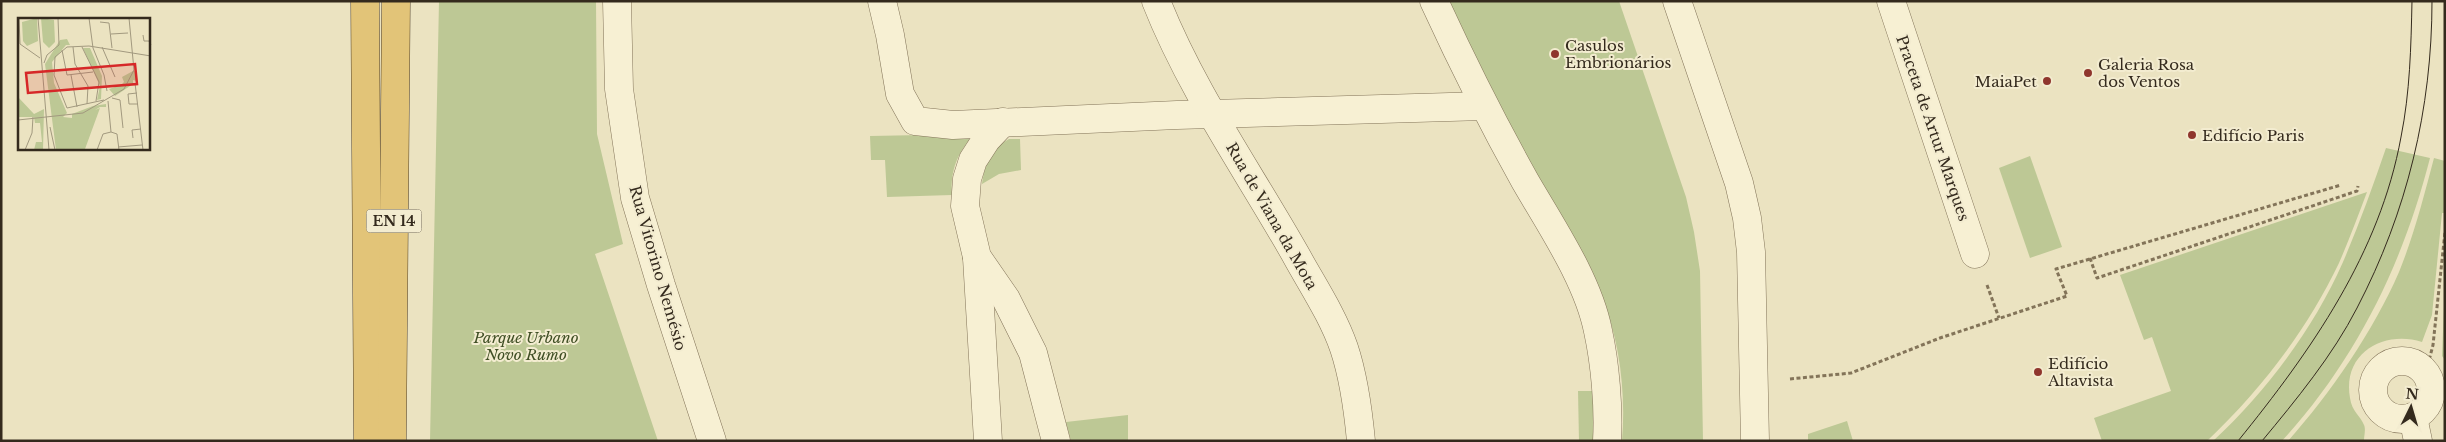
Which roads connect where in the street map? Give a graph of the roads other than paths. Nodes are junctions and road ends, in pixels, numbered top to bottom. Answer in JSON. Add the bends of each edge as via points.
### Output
{"nodes":[{"id":1,"x":365,"y":1,"type":"edge"},
{"id":2,"x":396,"y":1,"type":"edge"},
{"id":3,"x":617,"y":1,"type":"edge"},
{"id":4,"x":882,"y":1,"type":"edge"},
{"id":5,"x":1156,"y":1,"type":"edge"},
{"id":6,"x":1434,"y":1,"type":"edge"},
{"id":7,"x":1677,"y":1,"type":"edge"},
{"id":8,"x":1891,"y":1,"type":"edge"},
{"id":9,"x":1484,"y":106,"type":"junction"},
{"id":10,"x":1211,"y":114,"type":"junction"},
{"id":11,"x":1003,"y":122,"type":"junction"},
{"id":12,"x":1975,"y":254,"type":"dead end"},
{"id":13,"x":977,"y":258,"type":"junction"},
{"id":14,"x":2416,"y":429,"type":"edge"},
{"id":15,"x":368,"y":441,"type":"edge"},
{"id":16,"x":392,"y":441,"type":"edge"},
{"id":17,"x":712,"y":441,"type":"edge"},
{"id":18,"x":988,"y":441,"type":"edge"},
{"id":19,"x":1056,"y":441,"type":"edge"},
{"id":20,"x":1361,"y":441,"type":"edge"},
{"id":21,"x":1607,"y":441,"type":"edge"},
{"id":22,"x":1755,"y":441,"type":"edge"}],
"edges":[{"from":1,"to":15,"type":"highway","number":"EN 14"},
{"from":2,"to":16,"type":"highway","number":"EN 14"},
{"from":3,"to":17,"type":"street","name":"Rua Vitorino Nemésio","via":[[619,89],[635,198]]},
{"from":4,"to":11,"type":"street","via":[[900,94],[915,121],[953,125]]},
{"from":5,"to":10,"type":"street","name":"Rua de Viana da Mota"},
{"from":6,"to":9,"type":"street"},
{"from":7,"to":22,"type":"street","via":[[1739,184],[1747,218],[1751,252]]},
{"from":8,"to":12,"type":"street","name":"Praceta de Artur Marques"},
{"from":9,"to":10,"type":"street"},
{"from":9,"to":21,"type":"street","via":[[1585,292],[1598,330],[1608,418]]},
{"from":10,"to":11,"type":"street"},
{"from":10,"to":20,"type":"street","name":"Rua de Viana da Mota","via":[[1285,236],[1344,347],[1357,401]]},
{"from":11,"to":13,"type":"street","via":[[973,160],[968,179],[965,206]]},
{"from":13,"to":18,"type":"street"},
{"from":13,"to":19,"type":"street","via":[[1006,299],[1034,353]]},
{"from":14,"to":14,"type":"street","via":[[2380,410],[2372,393],[2373,384],[2383,367],[2400,360],[2419,366],[2426,372],[2431,389]]}]}
